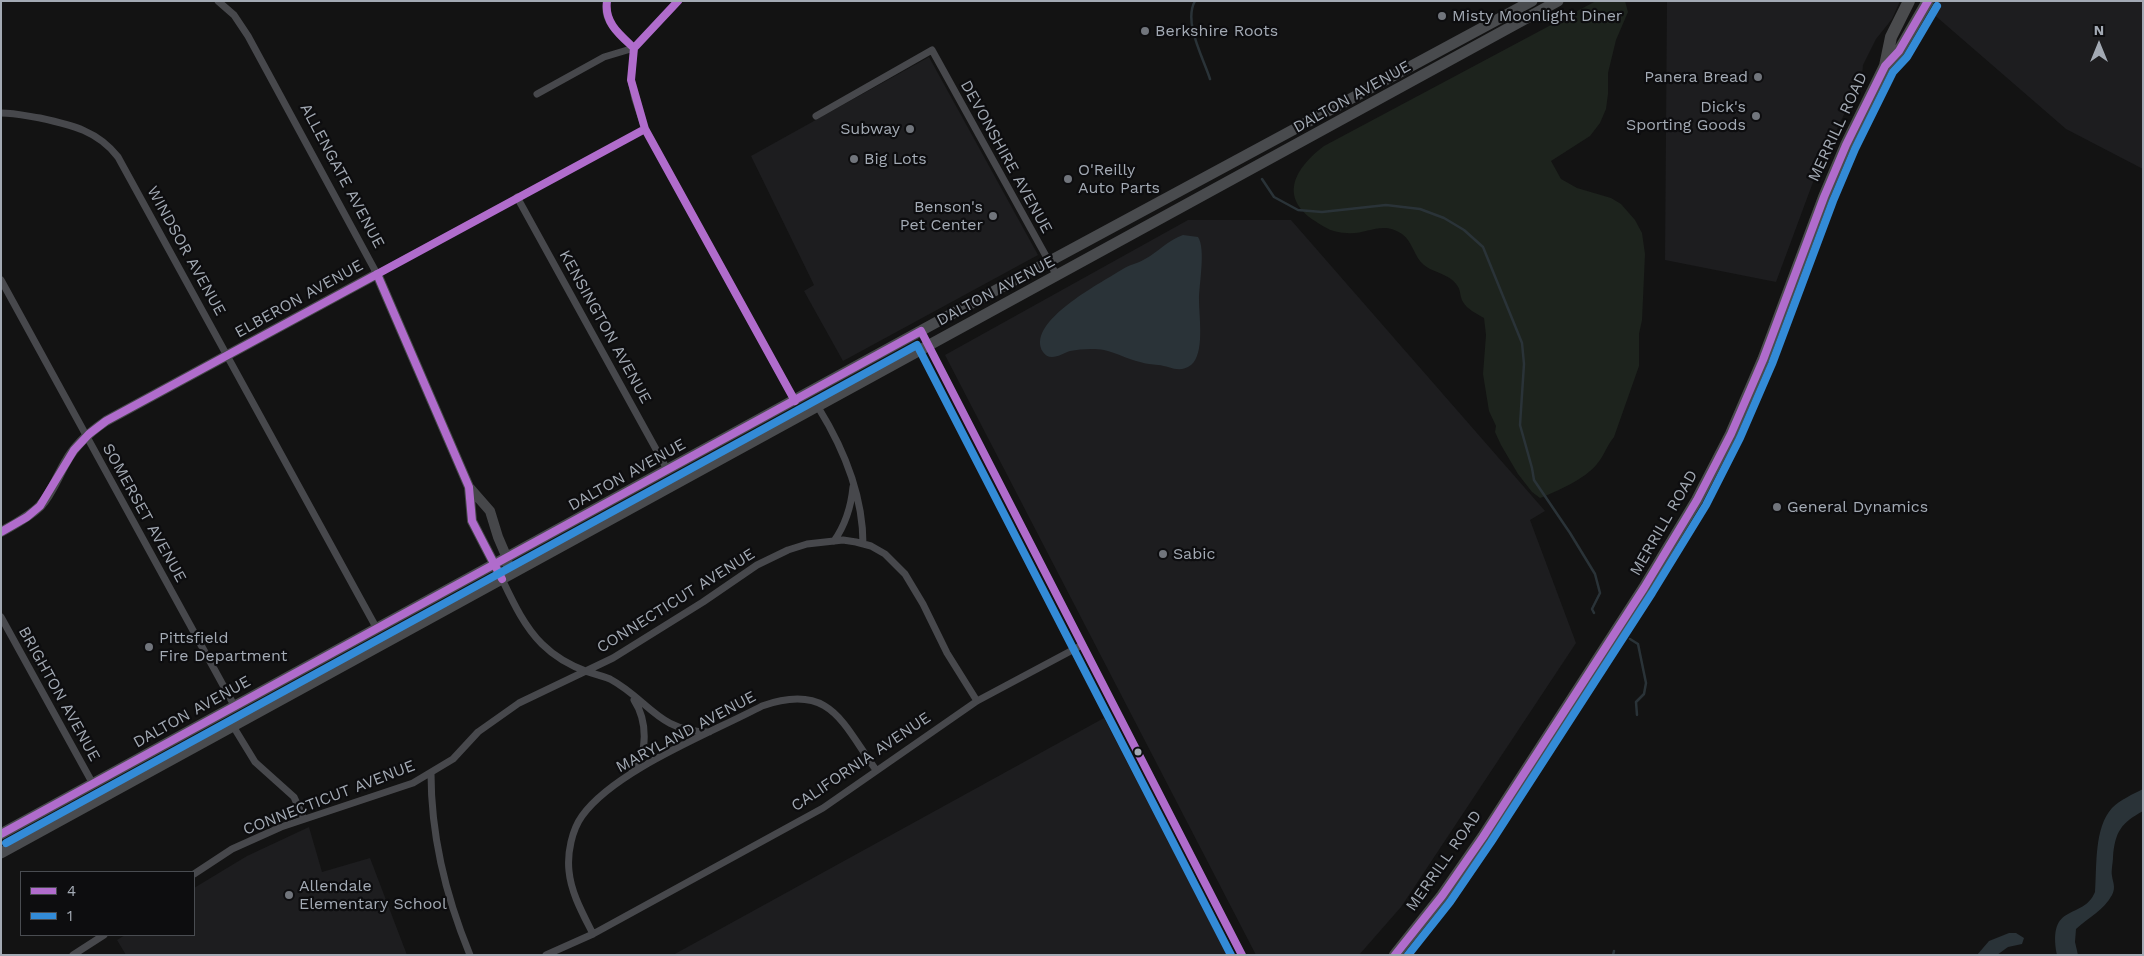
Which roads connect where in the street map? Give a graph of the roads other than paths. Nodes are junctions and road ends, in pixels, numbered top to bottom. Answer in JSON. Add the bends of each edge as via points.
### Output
{"nodes":[{"id":1,"x":218,"y":1,"type":"edge"},
{"id":2,"x":607,"y":1,"type":"edge"},
{"id":3,"x":678,"y":1,"type":"edge"},
{"id":4,"x":1532,"y":1,"type":"edge"},
{"id":5,"x":1558,"y":1,"type":"edge"},
{"id":6,"x":1909,"y":1,"type":"edge"},
{"id":7,"x":1928,"y":1,"type":"edge"},
{"id":8,"x":634,"y":48,"type":"junction"},
{"id":9,"x":1885,"y":66,"type":"junction"},
{"id":10,"x":537,"y":94,"type":"dead end"},
{"id":11,"x":1,"y":113,"type":"edge"},
{"id":12,"x":816,"y":116,"type":"dead end"},
{"id":13,"x":645,"y":129,"type":"junction"},
{"id":14,"x":518,"y":197,"type":"junction"},
{"id":15,"x":1048,"y":262,"type":"junction"},
{"id":16,"x":377,"y":274,"type":"junction"},
{"id":17,"x":1057,"y":276,"type":"junction"},
{"id":18,"x":1,"y":280,"type":"edge"},
{"id":19,"x":921,"y":331,"type":"junction"},
{"id":20,"x":929,"y":346,"type":"junction"},
{"id":21,"x":227,"y":355,"type":"junction"},
{"id":22,"x":795,"y":401,"type":"junction"},
{"id":23,"x":818,"y":407,"type":"junction"},
{"id":24,"x":86,"y":435,"type":"junction"},
{"id":25,"x":668,"y":471,"type":"junction"},
{"id":26,"x":853,"y":479,"type":"junction"},
{"id":27,"x":469,"y":487,"type":"junction"},
{"id":28,"x":1,"y":532,"type":"edge"},
{"id":29,"x":834,"y":541,"type":"junction"},
{"id":30,"x":863,"y":544,"type":"junction"},
{"id":31,"x":507,"y":558,"type":"junction"},
{"id":32,"x":494,"y":565,"type":"junction"},
{"id":33,"x":502,"y":579,"type":"junction"},
{"id":34,"x":1,"y":617,"type":"edge"},
{"id":35,"x":377,"y":629,"type":"junction"},
{"id":36,"x":1082,"y":645,"type":"junction"},
{"id":37,"x":585,"y":671,"type":"junction"},
{"id":38,"x":631,"y":695,"type":"junction"},
{"id":39,"x":977,"y":701,"type":"junction"},
{"id":40,"x":235,"y":707,"type":"junction"},
{"id":41,"x":234,"y":726,"type":"junction"},
{"id":42,"x":711,"y":732,"type":"junction"},
{"id":43,"x":876,"y":770,"type":"junction"},
{"id":44,"x":431,"y":773,"type":"junction"},
{"id":45,"x":629,"y":776,"type":"junction"},
{"id":46,"x":93,"y":784,"type":"junction"},
{"id":47,"x":304,"y":819,"type":"junction"},
{"id":48,"x":1,"y":834,"type":"edge"},
{"id":49,"x":1,"y":853,"type":"edge"},
{"id":50,"x":195,"y":873,"type":"edge"},
{"id":51,"x":593,"y":934,"type":"junction"},
{"id":52,"x":102,"y":936,"type":"edge"},
{"id":53,"x":73,"y":955,"type":"edge"},
{"id":54,"x":470,"y":955,"type":"edge"},
{"id":55,"x":546,"y":955,"type":"edge"},
{"id":56,"x":1242,"y":955,"type":"edge"},
{"id":57,"x":1395,"y":955,"type":"edge"}],
"edges":[{"from":1,"to":16,"type":"street","name":"ALLENGATE AVENUE","via":[[234,15],[248,36]]},
{"from":2,"to":8,"type":"street","via":[[606,11],[611,26]]},
{"from":3,"to":8,"type":"street"},
{"from":4,"to":15,"type":"main road","name":"DALTON AVENUE"},
{"from":5,"to":17,"type":"main road","name":"DALTON AVENUE"},
{"from":6,"to":9,"type":"highway","name":"MERRILL ROAD","via":[[1891,37]]},
{"from":7,"to":9,"type":"highway","name":"MERRILL ROAD","via":[[1899,52]]},
{"from":8,"to":10,"type":"street","via":[[604,57]]},
{"from":8,"to":13,"type":"street","via":[[631,80]]},
{"from":9,"to":57,"type":"highway","name":"MERRILL ROAD","via":[[1833,174],[1753,385],[1697,500],[1644,588],[1478,844]]},
{"from":11,"to":21,"type":"street","name":"WINDSOR AVENUE","via":[[76,126],[110,146],[126,169]]},
{"from":12,"to":15,"type":"street","name":"DEVONSHIRE AVENUE","via":[[932,50]]},
{"from":13,"to":14,"type":"street","name":"ELBERON AVENUE"},
{"from":13,"to":22,"type":"street"},
{"from":14,"to":16,"type":"street","name":"ELBERON AVENUE"},
{"from":14,"to":25,"type":"street","name":"KENSINGTON AVENUE"},
{"from":15,"to":17,"type":"street","name":"DEVONSHIRE AVENUE"},
{"from":15,"to":19,"type":"main road","name":"DALTON AVENUE"},
{"from":16,"to":21,"type":"street","name":"ELBERON AVENUE"},
{"from":16,"to":27,"type":"street","name":"ALLENGATE AVENUE"},
{"from":17,"to":20,"type":"main road","name":"DALTON AVENUE"},
{"from":18,"to":24,"type":"street","name":"SOMERSET AVENUE"},
{"from":19,"to":20,"type":"street"},
{"from":19,"to":22,"type":"main road","name":"DALTON AVENUE"},
{"from":20,"to":23,"type":"main road","name":"DALTON AVENUE"},
{"from":20,"to":36,"type":"street"},
{"from":21,"to":24,"type":"street","name":"ELBERON AVENUE"},
{"from":21,"to":35,"type":"street","name":"WINDSOR AVENUE"},
{"from":22,"to":25,"type":"main road","name":"DALTON AVENUE"},
{"from":23,"to":26,"type":"street","via":[[834,433]]},
{"from":23,"to":33,"type":"main road","name":"DALTON AVENUE"},
{"from":24,"to":28,"type":"street","name":"ELBERON AVENUE","via":[[70,454],[40,506]]},
{"from":24,"to":40,"type":"street","name":"SOMERSET AVENUE"},
{"from":25,"to":31,"type":"main road","name":"DALTON AVENUE"},
{"from":26,"to":29,"type":"street","via":[[852,502]]},
{"from":26,"to":30,"type":"street"},
{"from":27,"to":31,"type":"street","name":"ALLENGATE AVENUE","via":[[490,511]]},
{"from":27,"to":32,"type":"street","name":"ALLENGATE AVENUE","via":[[472,520]]},
{"from":29,"to":30,"type":"street","name":"CONNECTICUT AVENUE"},
{"from":29,"to":37,"type":"street","name":"CONNECTICUT AVENUE","via":[[806,544],[757,565],[660,630],[614,658]]},
{"from":30,"to":39,"type":"street","name":"CONNECTICUT AVENUE","via":[[885,554],[905,574]]},
{"from":31,"to":32,"type":"main road","name":"DALTON AVENUE"},
{"from":31,"to":33,"type":"street","via":[[508,570]]},
{"from":32,"to":33,"type":"street","name":"ALLENGATE AVENUE"},
{"from":32,"to":35,"type":"main road","name":"DALTON AVENUE"},
{"from":33,"to":37,"type":"street","via":[[524,621],[542,644],[567,663]]},
{"from":33,"to":41,"type":"main road","name":"DALTON AVENUE"},
{"from":34,"to":46,"type":"street","name":"BRIGHTON AVENUE"},
{"from":35,"to":40,"type":"main road","name":"DALTON AVENUE"},
{"from":36,"to":39,"type":"street","name":"CALIFORNIA AVENUE"},
{"from":36,"to":56,"type":"street"},
{"from":37,"to":38,"type":"street","via":[[609,679]]},
{"from":37,"to":44,"type":"street","name":"CONNECTICUT AVENUE","via":[[520,703],[478,732],[453,759]]},
{"from":38,"to":42,"type":"street","via":[[669,724],[686,730]]},
{"from":38,"to":45,"type":"street","via":[[639,709],[644,735],[639,762]]},
{"from":39,"to":43,"type":"street","name":"CALIFORNIA AVENUE"},
{"from":40,"to":46,"type":"main road","name":"DALTON AVENUE"},
{"from":41,"to":47,"type":"street","via":[[255,762],[294,797]]},
{"from":41,"to":49,"type":"main road","name":"DALTON AVENUE"},
{"from":42,"to":43,"type":"street","name":"MARYLAND AVENUE","via":[[782,699],[812,700],[826,706],[843,720]]},
{"from":42,"to":45,"type":"street","name":"MARYLAND AVENUE"},
{"from":43,"to":51,"type":"street","name":"CALIFORNIA AVENUE","via":[[823,808]]},
{"from":44,"to":47,"type":"street","name":"CONNECTICUT AVENUE","via":[[412,783]]},
{"from":44,"to":54,"type":"street","via":[[440,861]]},
{"from":45,"to":51,"type":"street","name":"MARYLAND AVENUE","via":[[597,799],[582,817],[570,849],[571,882]]},
{"from":46,"to":48,"type":"main road","name":"DALTON AVENUE"},
{"from":47,"to":50,"type":"street","name":"CONNECTICUT AVENUE","via":[[232,850]]},
{"from":51,"to":55,"type":"street","name":"CALIFORNIA AVENUE"},
{"from":52,"to":53,"type":"street"}]}
